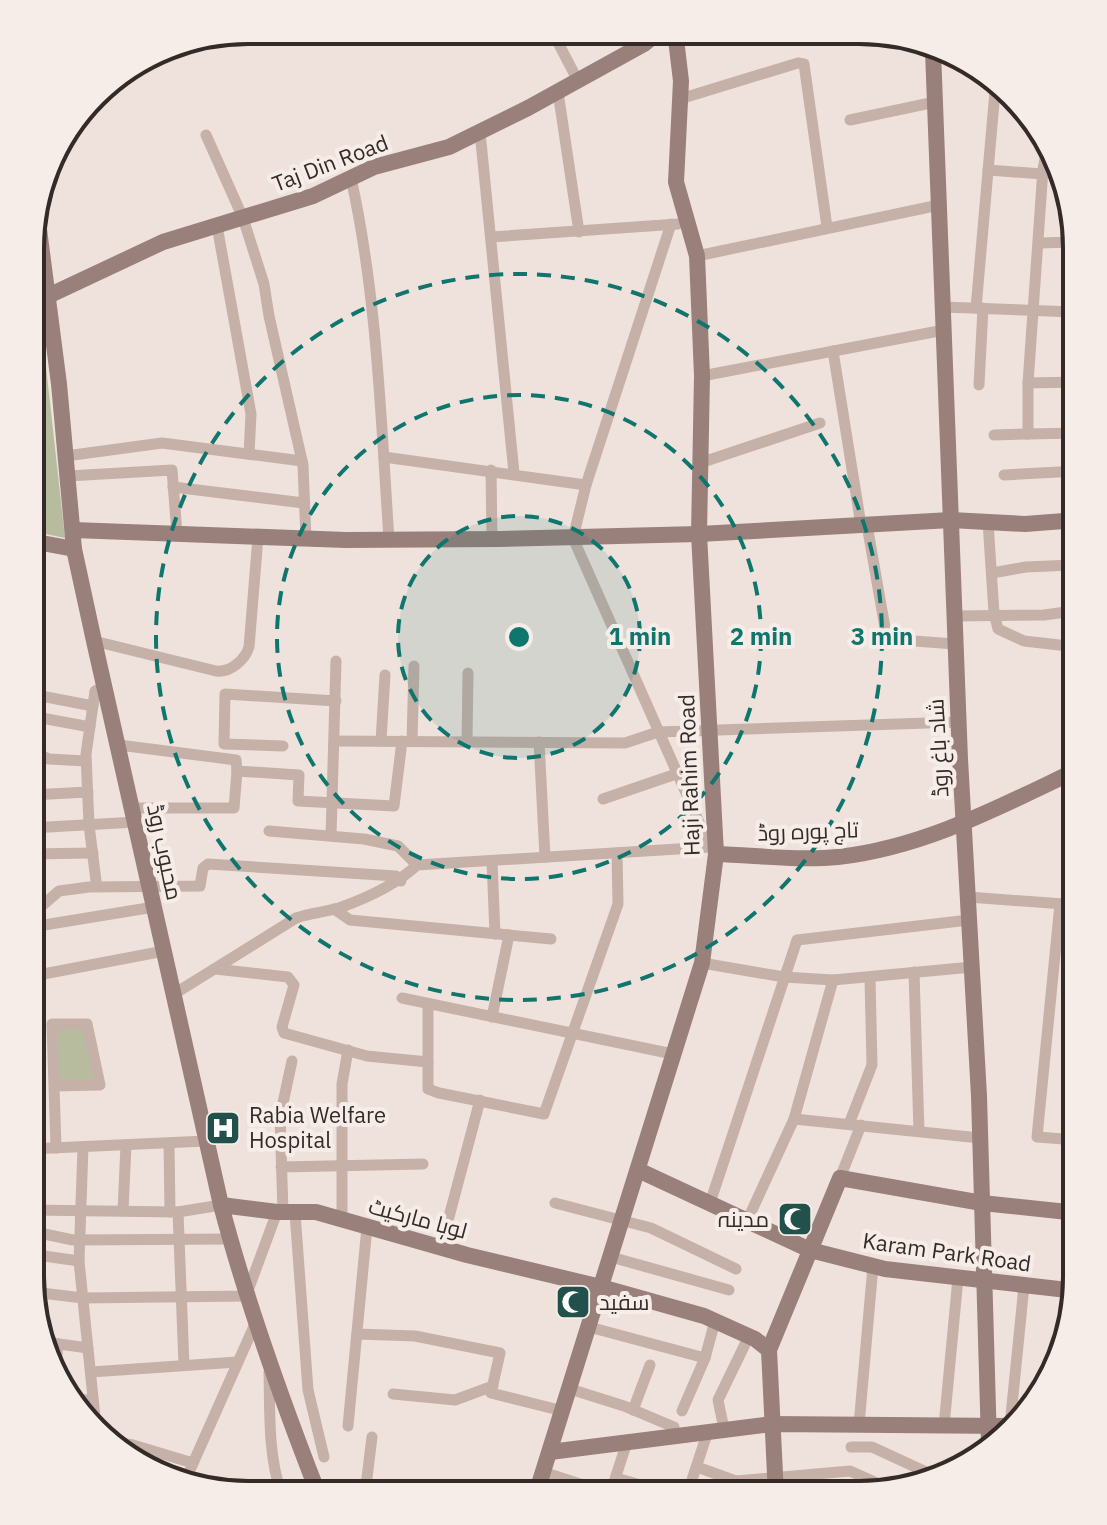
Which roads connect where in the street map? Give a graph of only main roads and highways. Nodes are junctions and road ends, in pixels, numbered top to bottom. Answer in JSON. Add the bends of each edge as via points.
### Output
{"nodes":[{"id":1,"x":644,"y":44,"type":"edge"},
{"id":2,"x":677,"y":44,"type":"edge"},
{"id":3,"x":933,"y":59,"type":"edge"},
{"id":4,"x":44,"y":266,"type":"edge"},
{"id":5,"x":48,"y":296,"type":"junction"},
{"id":6,"x":951,"y":520,"type":"junction"},
{"id":7,"x":1063,"y":520,"type":"edge"},
{"id":8,"x":73,"y":530,"type":"junction"},
{"id":9,"x":699,"y":534,"type":"junction"},
{"id":10,"x":44,"y":543,"type":"edge"},
{"id":11,"x":74,"y":549,"type":"junction"},
{"id":12,"x":1063,"y":777,"type":"edge"},
{"id":13,"x":963,"y":824,"type":"junction"},
{"id":14,"x":713,"y":851,"type":"junction"},
{"id":15,"x":638,"y":1170,"type":"junction"},
{"id":16,"x":982,"y":1203,"type":"junction"},
{"id":17,"x":221,"y":1205,"type":"junction"},
{"id":18,"x":1063,"y":1212,"type":"edge"},
{"id":19,"x":810,"y":1250,"type":"junction"},
{"id":20,"x":985,"y":1282,"type":"junction"},
{"id":21,"x":601,"y":1287,"type":"junction"},
{"id":22,"x":1063,"y":1290,"type":"edge"},
{"id":23,"x":769,"y":1350,"type":"junction"},
{"id":24,"x":772,"y":1424,"type":"junction"},
{"id":25,"x":989,"y":1434,"type":"edge"},
{"id":26,"x":988,"y":1435,"type":"edge"},
{"id":27,"x":550,"y":1452,"type":"junction"},
{"id":28,"x":313,"y":1481,"type":"edge"},
{"id":29,"x":540,"y":1481,"type":"edge"},
{"id":30,"x":775,"y":1481,"type":"edge"}],
"edges":[{"from":1,"to":5,"type":"main road","name":"Taj Din Road","via":[[449,147],[374,167],[313,196],[163,242]]},
{"from":2,"to":9,"type":"main road","name":"Haji Rahim Road","via":[[681,81],[676,182],[680,223],[697,256],[702,376]]},
{"from":3,"to":6,"type":"main road","name":"شاد باغ روڈ"},
{"from":4,"to":5,"type":"main road","name":"محبوب روڈ"},
{"from":5,"to":8,"type":"main road","name":"محبوب روڈ"},
{"from":6,"to":7,"type":"main road"},
{"from":6,"to":9,"type":"main road"},
{"from":6,"to":13,"type":"main road","name":"شاد باغ روڈ"},
{"from":8,"to":9,"type":"main road","via":[[389,540]]},
{"from":8,"to":11,"type":"main road","name":"محبوب روڈ"},
{"from":9,"to":14,"type":"main road","name":"Haji Rahim Road"},
{"from":10,"to":11,"type":"main road"},
{"from":11,"to":17,"type":"main road","name":"محبوب روڈ"},
{"from":12,"to":13,"type":"main road","name":"تاج پورہ روڈ"},
{"from":13,"to":14,"type":"main road","name":"تاج پورہ روڈ","via":[[900,847],[835,857]]},
{"from":13,"to":16,"type":"main road","name":"شاد باغ روڈ"},
{"from":14,"to":15,"type":"main road","name":"Haji Rahim Road","via":[[702,963]]},
{"from":15,"to":19,"type":"main road","name":"Karam Park Road"},
{"from":15,"to":21,"type":"main road","name":"Haji Rahim Road"},
{"from":16,"to":18,"type":"main road"},
{"from":16,"to":19,"type":"main road","via":[[840,1178]]},
{"from":16,"to":20,"type":"main road","name":"شاد باغ روڈ"},
{"from":17,"to":21,"type":"main road","name":"لوہا مارکیٹ","via":[[316,1212]]},
{"from":17,"to":28,"type":"main road","name":"محبوب روڈ","via":[[269,1367]]},
{"from":19,"to":20,"type":"main road","name":"Karam Park Road","via":[[873,1266]]},
{"from":19,"to":23,"type":"main road"},
{"from":20,"to":22,"type":"main road","name":"Karam Park Road"},
{"from":20,"to":25,"type":"main road","name":"شاد باغ روڈ"},
{"from":21,"to":23,"type":"main road","name":"لوہا مارکیٹ","via":[[715,1321]]},
{"from":21,"to":27,"type":"main road","name":"Haji Rahim Road"},
{"from":23,"to":24,"type":"main road"},
{"from":24,"to":26,"type":"main road","via":[[944,1426]]},
{"from":24,"to":27,"type":"main road"},
{"from":24,"to":30,"type":"main road"},
{"from":27,"to":29,"type":"main road","name":"Haji Rahim Road"}]}
